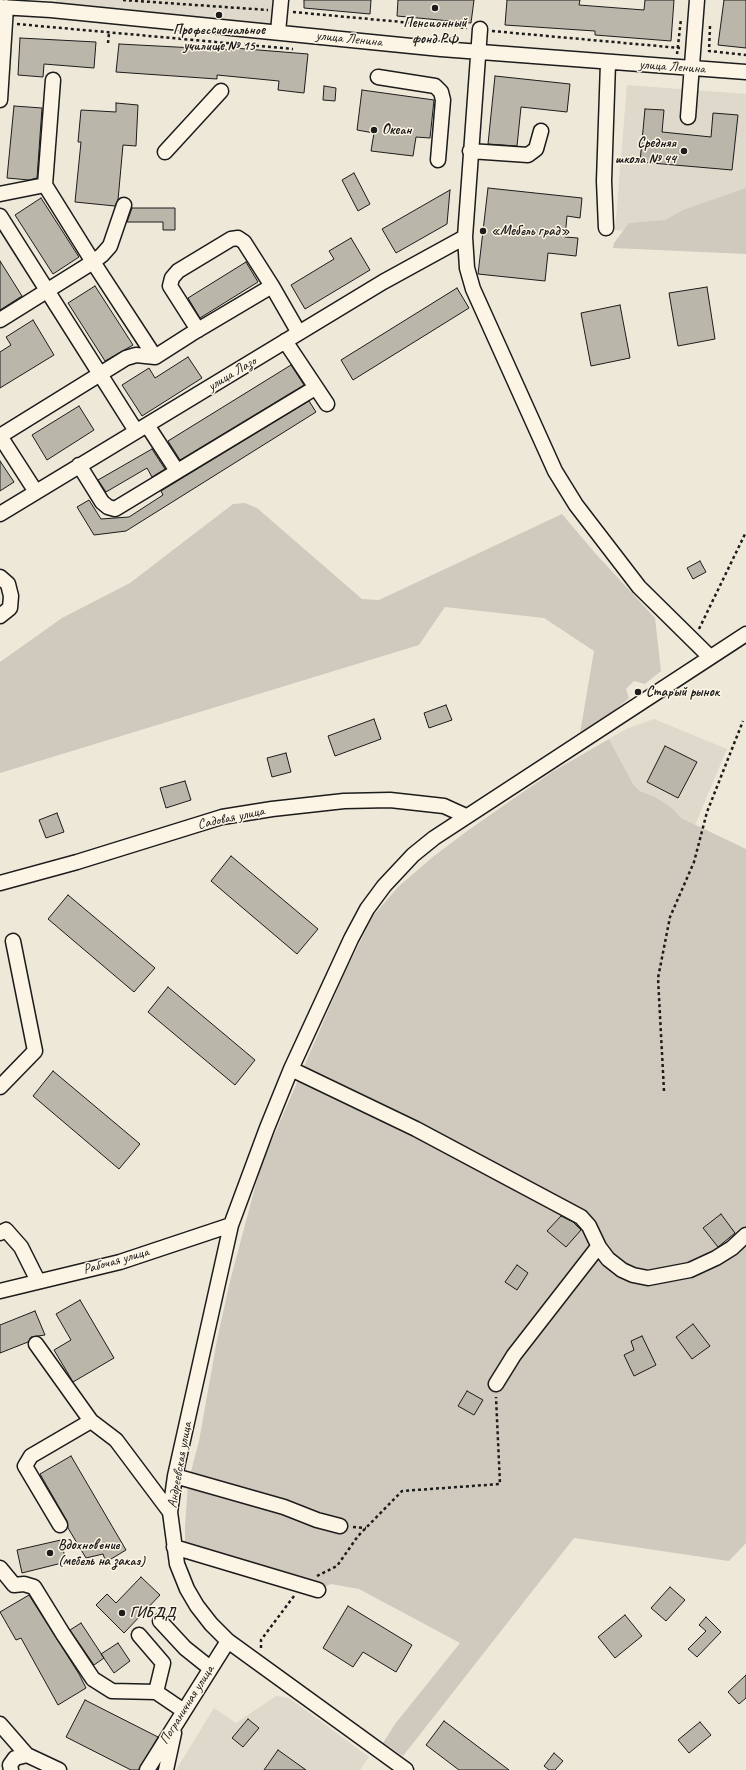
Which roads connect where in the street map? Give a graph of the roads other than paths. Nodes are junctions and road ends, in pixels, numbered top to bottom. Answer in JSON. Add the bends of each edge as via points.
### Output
{"nodes":[{"id":1,"x":697,"y":0,"type":"edge"},
{"id":2,"x":52,"y":5,"type":"edge"},
{"id":3,"x":281,"y":6,"type":"edge"},
{"id":4,"x":3,"y":7,"type":"edge"},
{"id":5,"x":480,"y":30,"type":"road end"},
{"id":6,"x":278,"y":32,"type":"junction"},
{"id":7,"x":477,"y":52,"type":"junction"},
{"id":8,"x":608,"y":62,"type":"junction"},
{"id":9,"x":692,"y":68,"type":"junction"},
{"id":10,"x":746,"y":72,"type":"edge"},
{"id":11,"x":378,"y":77,"type":"dead end"},
{"id":12,"x":53,"y":80,"type":"dead end"},
{"id":13,"x":221,"y":91,"type":"dead end"},
{"id":14,"x":0,"y":100,"type":"edge"},
{"id":15,"x":688,"y":116,"type":"dead end"},
{"id":16,"x":541,"y":131,"type":"dead end"},
{"id":17,"x":470,"y":150,"type":"junction"},
{"id":18,"x":165,"y":152,"type":"dead end"},
{"id":19,"x":438,"y":160,"type":"dead end"},
{"id":20,"x":44,"y":185,"type":"junction"},
{"id":21,"x":0,"y":194,"type":"edge"},
{"id":22,"x":124,"y":205,"type":"dead end"},
{"id":23,"x":0,"y":216,"type":"edge"},
{"id":24,"x":606,"y":228,"type":"dead end"},
{"id":25,"x":465,"y":236,"type":"junction"},
{"id":26,"x":93,"y":262,"type":"junction"},
{"id":27,"x":272,"y":286,"type":"junction"},
{"id":28,"x":48,"y":291,"type":"junction"},
{"id":29,"x":0,"y":320,"type":"edge"},
{"id":30,"x":198,"y":330,"type":"junction"},
{"id":31,"x":299,"y":333,"type":"junction"},
{"id":32,"x":285,"y":342,"type":"junction"},
{"id":33,"x":154,"y":357,"type":"junction"},
{"id":34,"x":100,"y":374,"type":"junction"},
{"id":35,"x":315,"y":388,"type":"junction"},
{"id":36,"x":327,"y":404,"type":"dead end"},
{"id":37,"x":142,"y":428,"type":"junction"},
{"id":38,"x":0,"y":436,"type":"edge"},
{"id":39,"x":79,"y":465,"type":"junction"},
{"id":40,"x":178,"y":472,"type":"junction"},
{"id":41,"x":36,"y":492,"type":"junction"},
{"id":42,"x":0,"y":514,"type":"edge"},
{"id":43,"x":0,"y":577,"type":"edge"},
{"id":44,"x":0,"y":616,"type":"edge"},
{"id":45,"x":746,"y":634,"type":"edge"},
{"id":46,"x":710,"y":657,"type":"junction"},
{"id":47,"x":466,"y":816,"type":"junction"},
{"id":48,"x":0,"y":883,"type":"edge"},
{"id":49,"x":13,"y":940,"type":"dead end"},
{"id":50,"x":292,"y":1069,"type":"junction"},
{"id":51,"x":0,"y":1087,"type":"edge"},
{"id":52,"x":231,"y":1225,"type":"junction"},
{"id":53,"x":0,"y":1233,"type":"edge"},
{"id":54,"x":746,"y":1235,"type":"edge"},
{"id":55,"x":598,"y":1247,"type":"dead end"},
{"id":56,"x":38,"y":1282,"type":"junction"},
{"id":57,"x":0,"y":1291,"type":"edge"},
{"id":58,"x":36,"y":1344,"type":"dead end"},
{"id":59,"x":496,"y":1384,"type":"road end"},
{"id":60,"x":91,"y":1420,"type":"junction"},
{"id":61,"x":176,"y":1476,"type":"junction"},
{"id":62,"x":170,"y":1512,"type":"junction"},
{"id":63,"x":60,"y":1525,"type":"dead end"},
{"id":64,"x":340,"y":1526,"type":"dead end"},
{"id":65,"x":174,"y":1547,"type":"junction"},
{"id":66,"x":0,"y":1568,"type":"edge"},
{"id":67,"x":318,"y":1590,"type":"dead end"},
{"id":68,"x":160,"y":1621,"type":"dead end"},
{"id":69,"x":139,"y":1635,"type":"dead end"},
{"id":70,"x":228,"y":1641,"type":"junction"},
{"id":71,"x":210,"y":1668,"type":"junction"},
{"id":72,"x":156,"y":1692,"type":"junction"},
{"id":73,"x":184,"y":1711,"type":"junction"},
{"id":74,"x":0,"y":1724,"type":"edge"},
{"id":75,"x":176,"y":1725,"type":"junction"},
{"id":76,"x":27,"y":1755,"type":"junction"},
{"id":77,"x":11,"y":1770,"type":"edge"},
{"id":78,"x":60,"y":1770,"type":"edge"},
{"id":79,"x":147,"y":1770,"type":"edge"},
{"id":80,"x":166,"y":1770,"type":"edge"},
{"id":81,"x":406,"y":1770,"type":"edge"}],
"edges":[{"from":1,"to":9,"type":"street"},
{"from":2,"to":4,"type":"street","name":"улица Ленина"},
{"from":2,"to":6,"type":"street","name":"улица Ленина"},
{"from":3,"to":6,"type":"street"},
{"from":4,"to":14,"type":"street"},
{"from":5,"to":7,"type":"street"},
{"from":6,"to":7,"type":"street","name":"улица Ленина"},
{"from":7,"to":8,"type":"street","name":"улица Ленина"},
{"from":7,"to":17,"type":"street"},
{"from":8,"to":9,"type":"street","name":"улица Ленина"},
{"from":8,"to":24,"type":"street","via":[[604,181]]},
{"from":9,"to":10,"type":"street","name":"улица Ленина"},
{"from":9,"to":15,"type":"street"},
{"from":11,"to":19,"type":"street","via":[[435,86],[441,92],[443,100]]},
{"from":12,"to":20,"type":"street"},
{"from":13,"to":18,"type":"street"},
{"from":16,"to":17,"type":"street","via":[[536,149],[528,155]]},
{"from":17,"to":25,"type":"street"},
{"from":20,"to":21,"type":"street"},
{"from":20,"to":26,"type":"street"},
{"from":22,"to":26,"type":"street","via":[[110,246]]},
{"from":23,"to":28,"type":"street"},
{"from":25,"to":31,"type":"street","name":"улица Лазо"},
{"from":25,"to":46,"type":"street","via":[[473,289],[555,471],[576,505],[639,587]]},
{"from":26,"to":28,"type":"street"},
{"from":26,"to":33,"type":"street"},
{"from":27,"to":30,"type":"street"},
{"from":27,"to":30,"type":"street","via":[[244,242],[238,238],[231,239],[178,271],[172,278],[170,286]]},
{"from":27,"to":31,"type":"street"},
{"from":28,"to":29,"type":"street"},
{"from":28,"to":34,"type":"street"},
{"from":30,"to":33,"type":"street"},
{"from":31,"to":32,"type":"street","name":"улица Лазо"},
{"from":32,"to":35,"type":"street"},
{"from":32,"to":37,"type":"street","name":"улица Лазо"},
{"from":33,"to":34,"type":"street","via":[[136,354]]},
{"from":34,"to":37,"type":"street"},
{"from":34,"to":38,"type":"street"},
{"from":35,"to":36,"type":"street"},
{"from":35,"to":40,"type":"street"},
{"from":37,"to":39,"type":"street","name":"улица Лазо"},
{"from":37,"to":40,"type":"street"},
{"from":38,"to":41,"type":"street"},
{"from":39,"to":40,"type":"street","via":[[102,502],[115,509]]},
{"from":39,"to":41,"type":"street","name":"улица Лазо"},
{"from":41,"to":42,"type":"street","name":"улица Лазо"},
{"from":43,"to":44,"type":"street","via":[[8,584],[11,596],[10,608]]},
{"from":45,"to":46,"type":"street","name":"Андреевская улица"},
{"from":46,"to":47,"type":"street","name":"Андреевская улица"},
{"from":47,"to":48,"type":"street","name":"Садовая улица","via":[[444,806],[390,800],[344,801],[272,809],[222,817]]},
{"from":47,"to":50,"type":"street","name":"Андреевская улица","via":[[413,855],[367,909],[351,938]]},
{"from":49,"to":51,"type":"street","via":[[35,1050]]},
{"from":50,"to":52,"type":"street","name":"Андреевская улица"},
{"from":50,"to":54,"type":"street","via":[[416,1129],[581,1217],[608,1259],[633,1275],[648,1278],[690,1270],[732,1248]]},
{"from":52,"to":56,"type":"street","name":"Рабочая улица","via":[[120,1262]]},
{"from":52,"to":61,"type":"street","name":"Андреевская улица"},
{"from":53,"to":56,"type":"street","via":[[6,1230],[20,1247]]},
{"from":55,"to":59,"type":"street","via":[[514,1355]]},
{"from":56,"to":57,"type":"street","name":"Рабочая улица"},
{"from":58,"to":60,"type":"street"},
{"from":60,"to":62,"type":"street","via":[[116,1440]]},
{"from":60,"to":63,"type":"street","via":[[31,1456],[25,1466]]},
{"from":61,"to":62,"type":"street","name":"Андреевская улица"},
{"from":61,"to":64,"type":"street"},
{"from":62,"to":65,"type":"street","name":"Андреевская улица"},
{"from":65,"to":67,"type":"street"},
{"from":65,"to":70,"type":"street","name":"Андреевская улица","via":[[177,1564],[191,1595],[211,1624]]},
{"from":66,"to":72,"type":"street","via":[[14,1585],[34,1587],[93,1680],[112,1691]]},
{"from":68,"to":71,"type":"street"},
{"from":69,"to":72,"type":"street","via":[[163,1663]]},
{"from":70,"to":71,"type":"street","name":"Пограничная улица"},
{"from":70,"to":81,"type":"street","name":"Андреевская улица"},
{"from":71,"to":73,"type":"street","name":"Пограничная улица"},
{"from":72,"to":73,"type":"street"},
{"from":73,"to":75,"type":"street","name":"Пограничная улица"},
{"from":74,"to":76,"type":"street"},
{"from":75,"to":79,"type":"street","name":"Пограничная улица"},
{"from":75,"to":80,"type":"street"},
{"from":76,"to":77,"type":"street","via":[[15,1758],[10,1765]]},
{"from":76,"to":78,"type":"street"}]}
